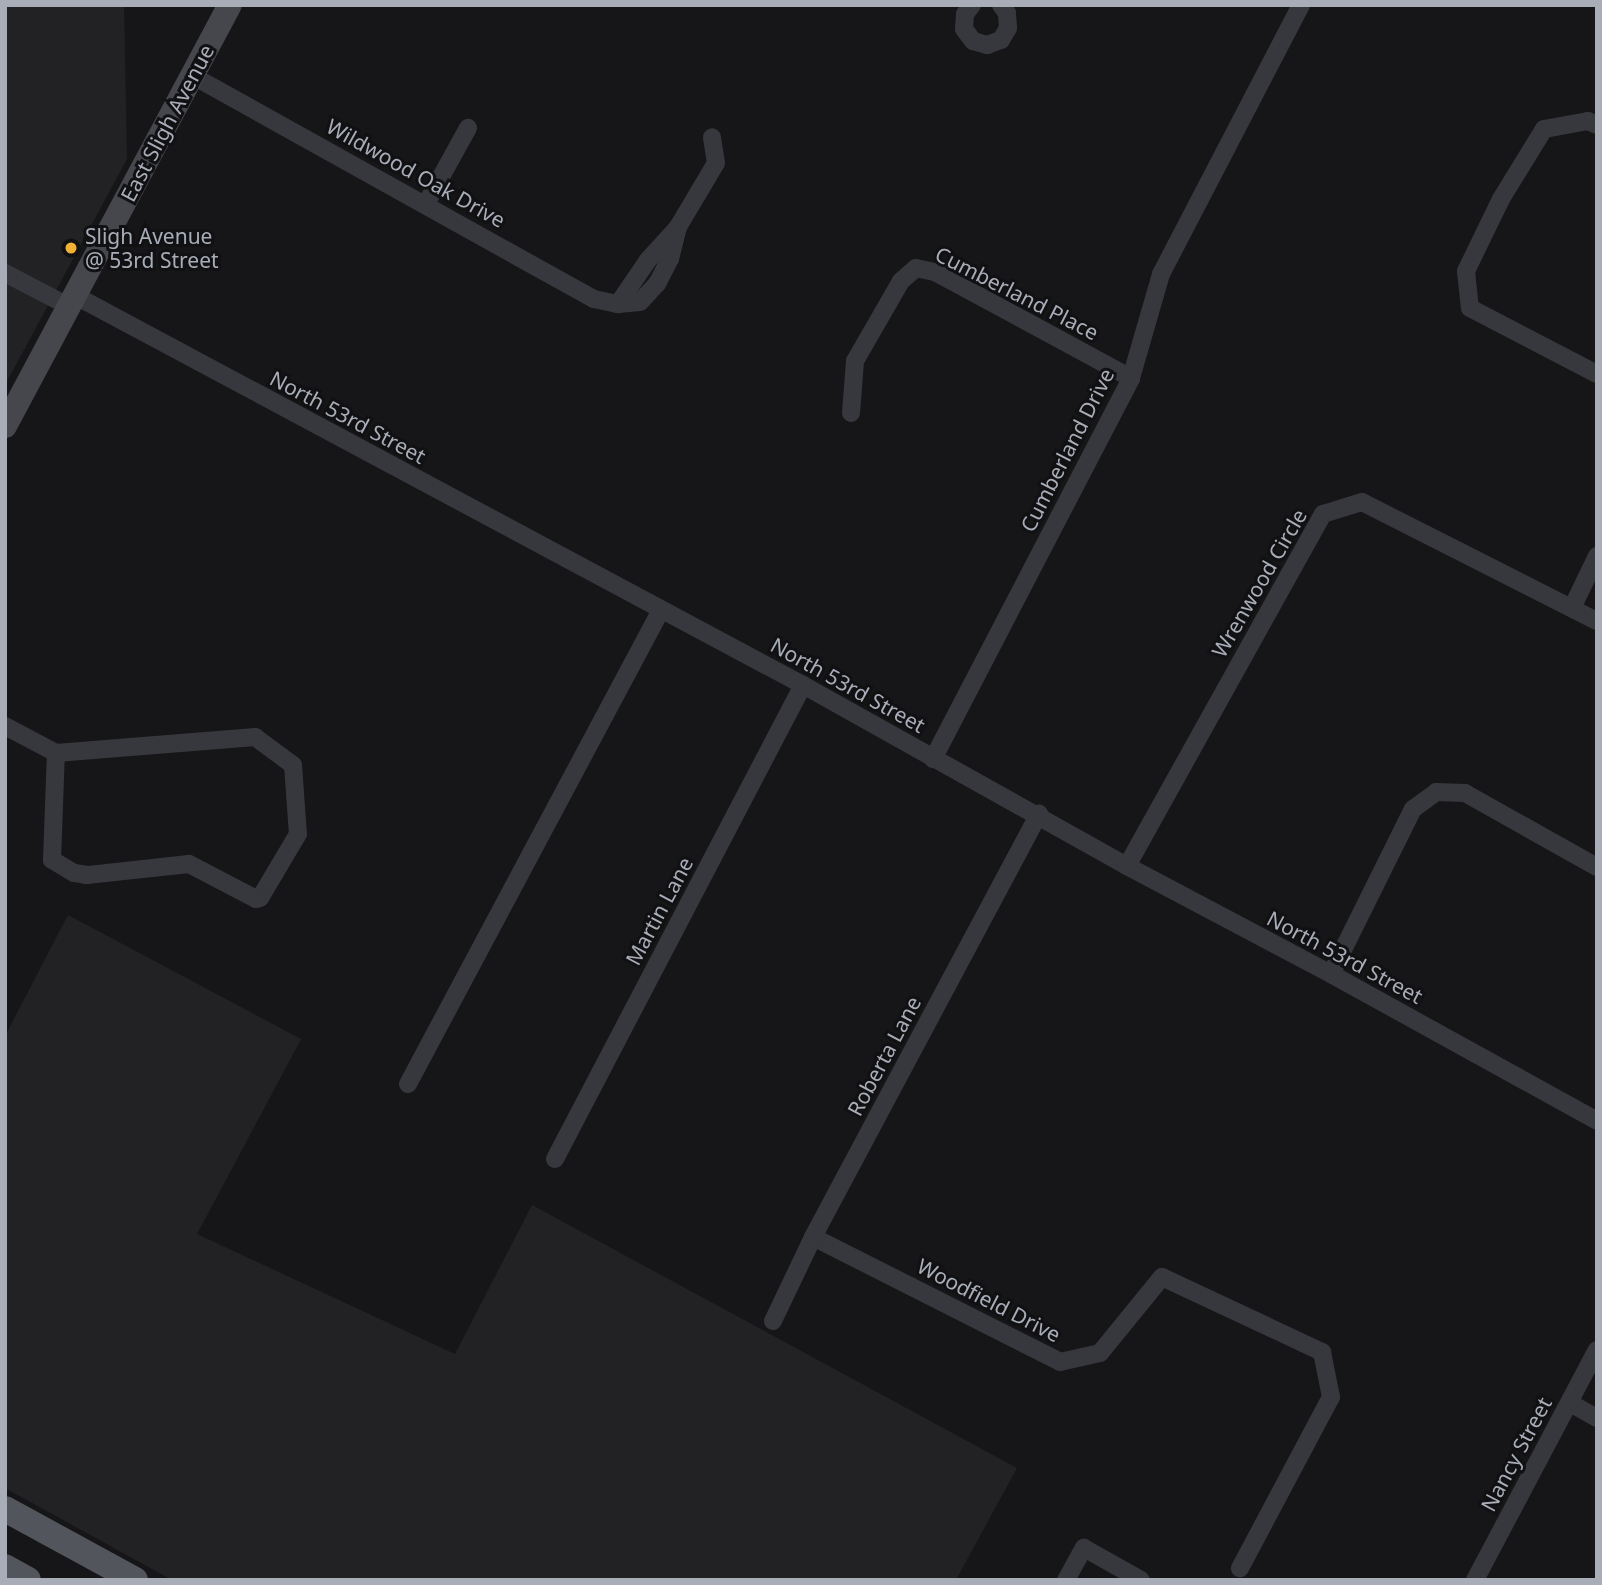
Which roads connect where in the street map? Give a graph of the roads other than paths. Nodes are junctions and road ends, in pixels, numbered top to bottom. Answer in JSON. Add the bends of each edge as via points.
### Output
{"nodes":[{"id":1,"x":230,"y":5,"type":"edge"},
{"id":2,"x":972,"y":5,"type":"edge"},
{"id":3,"x":1001,"y":5,"type":"edge"},
{"id":4,"x":1301,"y":5,"type":"edge"},
{"id":5,"x":193,"y":76,"type":"junction"},
{"id":6,"x":1597,"y":125,"type":"edge"},
{"id":7,"x":468,"y":128,"type":"dead end"},
{"id":8,"x":712,"y":137,"type":"dead end"},
{"id":9,"x":426,"y":204,"type":"junction"},
{"id":10,"x":5,"y":273,"type":"edge"},
{"id":11,"x":71,"y":301,"type":"junction"},
{"id":12,"x":1597,"y":374,"type":"edge"},
{"id":13,"x":1131,"y":378,"type":"junction"},
{"id":14,"x":851,"y":413,"type":"dead end"},
{"id":15,"x":5,"y":426,"type":"edge"},
{"id":16,"x":1597,"y":556,"type":"edge"},
{"id":17,"x":1572,"y":608,"type":"junction"},
{"id":18,"x":661,"y":610,"type":"junction"},
{"id":19,"x":1597,"y":621,"type":"edge"},
{"id":20,"x":803,"y":685,"type":"junction"},
{"id":21,"x":5,"y":726,"type":"edge"},
{"id":22,"x":56,"y":753,"type":"junction"},
{"id":23,"x":933,"y":759,"type":"junction"},
{"id":24,"x":1038,"y":814,"type":"junction"},
{"id":25,"x":1127,"y":866,"type":"junction"},
{"id":26,"x":1597,"y":867,"type":"edge"},
{"id":27,"x":1331,"y":974,"type":"junction"},
{"id":28,"x":408,"y":1084,"type":"dead end"},
{"id":29,"x":1597,"y":1121,"type":"edge"},
{"id":30,"x":555,"y":1160,"type":"dead end"},
{"id":31,"x":814,"y":1237,"type":"junction"},
{"id":32,"x":773,"y":1321,"type":"dead end"},
{"id":33,"x":1597,"y":1350,"type":"edge"},
{"id":34,"x":1570,"y":1403,"type":"junction"},
{"id":35,"x":1597,"y":1418,"type":"edge"},
{"id":36,"x":5,"y":1508,"type":"edge"},
{"id":37,"x":5,"y":1567,"type":"edge"},
{"id":38,"x":1240,"y":1568,"type":"dead end"},
{"id":39,"x":120,"y":1577,"type":"edge"},
{"id":40,"x":28,"y":1580,"type":"edge"},
{"id":41,"x":1066,"y":1580,"type":"edge"},
{"id":42,"x":1141,"y":1580,"type":"edge"},
{"id":43,"x":1475,"y":1580,"type":"edge"}],
"edges":[{"from":1,"to":5,"type":"street","name":"East Sligh Avenue"},
{"from":2,"to":3,"type":"street","via":[[965,14],[964,29],[973,41],[987,46],[1001,40],[1009,28]]},
{"from":4,"to":13,"type":"street","name":"Cumberland Drive","via":[[1161,274]]},
{"from":5,"to":9,"type":"street","name":"Wildwood Oak Drive"},
{"from":5,"to":11,"type":"street","name":"East Sligh Avenue"},
{"from":6,"to":12,"type":"street","via":[[1588,121],[1544,129],[1501,199],[1466,271],[1471,309]]},
{"from":7,"to":9,"type":"street"},
{"from":8,"to":9,"type":"street","name":"Wildwood Oak Drive","via":[[716,163],[678,228],[657,284],[640,302],[594,299]]},
{"from":10,"to":11,"type":"street","name":"North 53rd Street"},
{"from":11,"to":15,"type":"street","name":"East Sligh Avenue"},
{"from":11,"to":18,"type":"street","name":"North 53rd Street"},
{"from":13,"to":14,"type":"street","name":"Cumberland Place","via":[[935,272],[916,268],[901,281],[855,361]]},
{"from":13,"to":23,"type":"street","name":"Cumberland Drive"},
{"from":16,"to":17,"type":"street"},
{"from":17,"to":19,"type":"street","name":"Wrenwood Circle"},
{"from":17,"to":25,"type":"street","name":"Wrenwood Circle","via":[[1362,502],[1322,514]]},
{"from":18,"to":20,"type":"street","name":"North 53rd Street"},
{"from":18,"to":28,"type":"street"},
{"from":20,"to":23,"type":"street","name":"North 53rd Street"},
{"from":20,"to":30,"type":"street","name":"Martin Lane"},
{"from":21,"to":22,"type":"street"},
{"from":22,"to":22,"type":"street","via":[[255,737],[293,765],[298,834],[260,898],[250,898],[189,864],[87,876],[74,873],[52,860]]},
{"from":23,"to":24,"type":"street","name":"North 53rd Street"},
{"from":24,"to":25,"type":"street","name":"North 53rd Street"},
{"from":24,"to":31,"type":"street","name":"Roberta Lane"},
{"from":25,"to":27,"type":"street","name":"North 53rd Street"},
{"from":26,"to":27,"type":"street","via":[[1465,793],[1436,792],[1413,809]]},
{"from":27,"to":29,"type":"street","name":"North 53rd Street"},
{"from":31,"to":32,"type":"street","name":"Roberta Lane"},
{"from":31,"to":38,"type":"street","name":"Woodfield Drive","via":[[1060,1362],[1100,1353],[1162,1278],[1322,1352],[1331,1396]]},
{"from":33,"to":34,"type":"street","name":"Nancy Street"},
{"from":34,"to":35,"type":"street"},
{"from":34,"to":43,"type":"street","name":"Nancy Street"},
{"from":36,"to":39,"type":"main road"},
{"from":37,"to":40,"type":"main road"},
{"from":41,"to":42,"type":"street","via":[[1084,1548]]}]}
